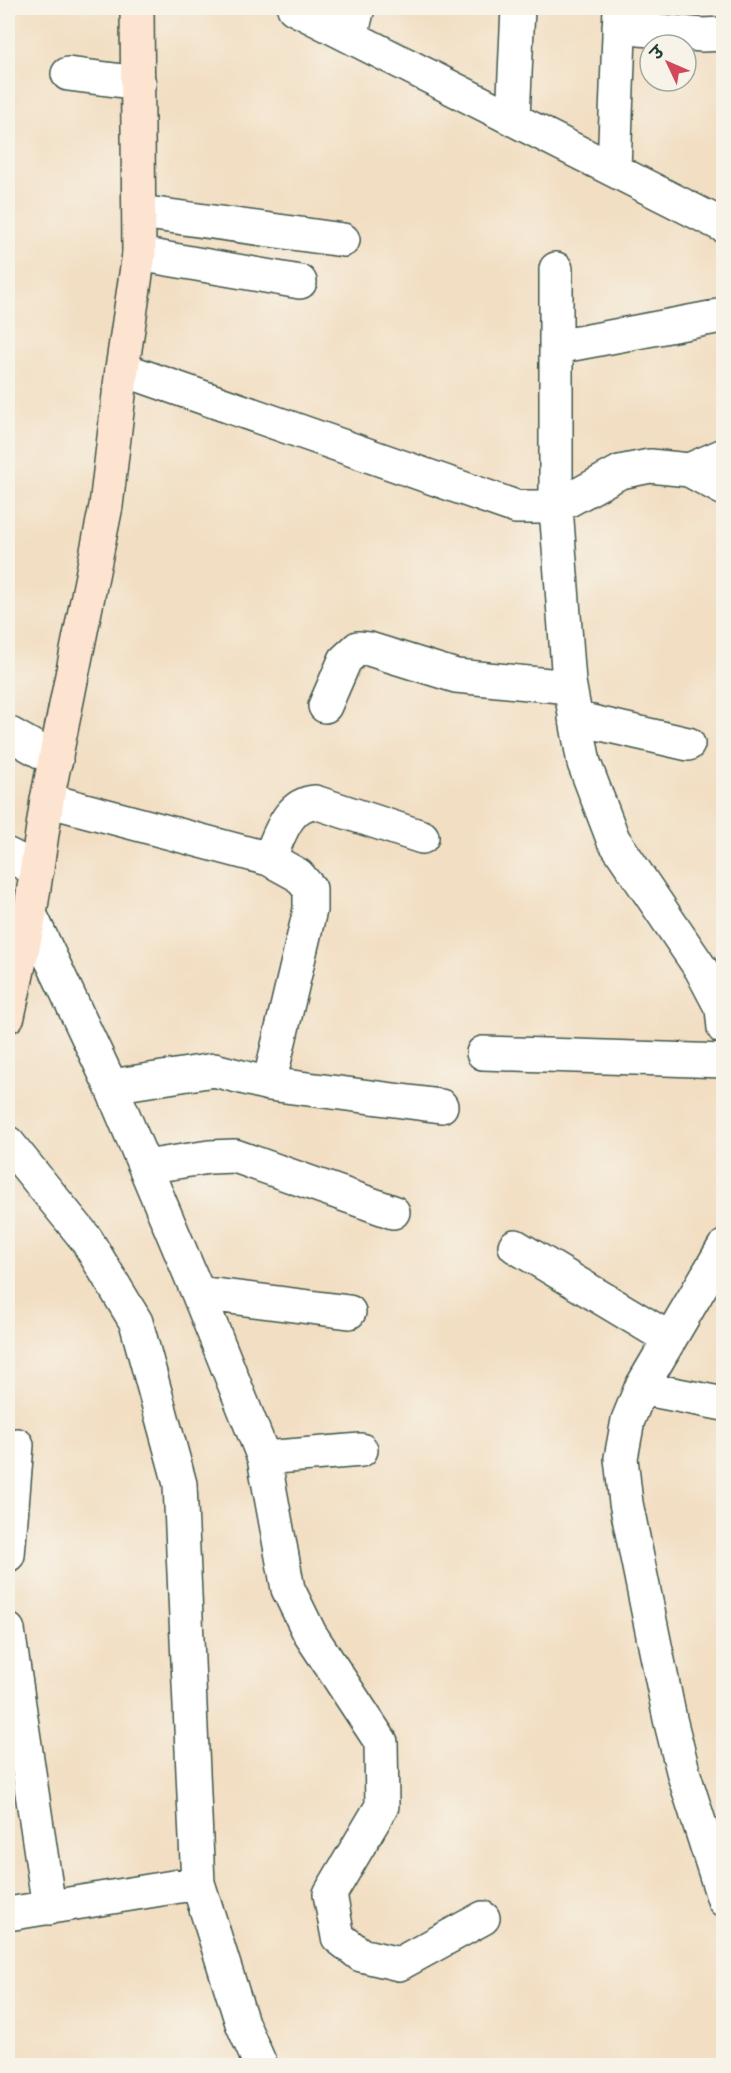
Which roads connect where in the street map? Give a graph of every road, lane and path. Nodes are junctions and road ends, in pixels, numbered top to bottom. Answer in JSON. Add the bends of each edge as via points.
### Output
{"nodes":[{"id":1,"x":137,"y":8,"type":"edge"},
{"id":2,"x":294,"y":8,"type":"edge"},
{"id":3,"x":518,"y":8,"type":"edge"},
{"id":4,"x":619,"y":17,"type":"edge"},
{"id":5,"x":355,"y":22,"type":"edge"},
{"id":6,"x":723,"y":34,"type":"edge"},
{"id":7,"x":68,"y":74,"type":"dead end"},
{"id":8,"x":139,"y":83,"type":"junction"},
{"id":9,"x":513,"y":118,"type":"junction"},
{"id":10,"x":614,"y":169,"type":"junction"},
{"id":11,"x":140,"y":212,"type":"junction"},
{"id":12,"x":723,"y":226,"type":"edge"},
{"id":13,"x":343,"y":240,"type":"dead end"},
{"id":14,"x":139,"y":254,"type":"junction"},
{"id":15,"x":556,"y":269,"type":"dead end"},
{"id":16,"x":300,"y":282,"type":"dead end"},
{"id":17,"x":723,"y":313,"type":"edge"},
{"id":18,"x":557,"y":347,"type":"junction"},
{"id":19,"x":122,"y":369,"type":"junction"},
{"id":20,"x":723,"y":455,"type":"edge"},
{"id":21,"x":689,"y":470,"type":"junction"},
{"id":22,"x":723,"y":489,"type":"edge"},
{"id":23,"x":556,"y":507,"type":"junction"},
{"id":24,"x":573,"y":703,"type":"junction"},
{"id":25,"x":325,"y":706,"type":"dead end"},
{"id":26,"x":8,"y":733,"type":"edge"},
{"id":27,"x":688,"y":744,"type":"dead end"},
{"id":28,"x":56,"y":760,"type":"junction"},
{"id":29,"x":47,"y":800,"type":"junction"},
{"id":30,"x":422,"y":837,"type":"dead end"},
{"id":31,"x":8,"y":855,"type":"edge"},
{"id":32,"x":268,"y":859,"type":"junction"},
{"id":33,"x":37,"y":870,"type":"junction"},
{"id":34,"x":30,"y":914,"type":"junction"},
{"id":35,"x":712,"y":962,"type":"edge"},
{"id":36,"x":8,"y":1016,"type":"edge"},
{"id":37,"x":723,"y":1028,"type":"edge"},
{"id":38,"x":483,"y":1053,"type":"dead end"},
{"id":39,"x":723,"y":1061,"type":"edge"},
{"id":40,"x":269,"y":1084,"type":"junction"},
{"id":41,"x":111,"y":1086,"type":"junction"},
{"id":42,"x":441,"y":1106,"type":"dead end"},
{"id":43,"x":8,"y":1143,"type":"edge"},
{"id":44,"x":145,"y":1167,"type":"junction"},
{"id":45,"x":393,"y":1212,"type":"dead end"},
{"id":46,"x":515,"y":1246,"type":"dead end"},
{"id":47,"x":723,"y":1247,"type":"edge"},
{"id":48,"x":198,"y":1293,"type":"junction"},
{"id":49,"x":350,"y":1312,"type":"dead end"},
{"id":50,"x":670,"y":1339,"type":"junction"},
{"id":51,"x":641,"y":1388,"type":"junction"},
{"id":52,"x":723,"y":1404,"type":"edge"},
{"id":53,"x":17,"y":1445,"type":"dead end"},
{"id":54,"x":361,"y":1450,"type":"dead end"},
{"id":55,"x":264,"y":1458,"type":"junction"},
{"id":56,"x":8,"y":1555,"type":"edge"},
{"id":57,"x":8,"y":1630,"type":"edge"},
{"id":58,"x":198,"y":1883,"type":"junction"},
{"id":59,"x":723,"y":1900,"type":"edge"},
{"id":60,"x":49,"y":1908,"type":"junction"},
{"id":61,"x":8,"y":1914,"type":"edge"},
{"id":62,"x":483,"y":1918,"type":"dead end"},
{"id":63,"x":261,"y":2066,"type":"edge"}],
"edges":[{"from":1,"to":8,"type":"street"},
{"from":2,"to":5,"type":"street"},
{"from":3,"to":9,"type":"street"},
{"from":4,"to":6,"type":"street","via":[[702,35]]},
{"from":4,"to":10,"type":"street"},
{"from":5,"to":9,"type":"street"},
{"from":7,"to":8,"type":"street"},
{"from":8,"to":11,"type":"street"},
{"from":9,"to":10,"type":"street"},
{"from":10,"to":12,"type":"street"},
{"from":11,"to":13,"type":"street"},
{"from":11,"to":14,"type":"street"},
{"from":14,"to":16,"type":"street"},
{"from":14,"to":19,"type":"street"},
{"from":15,"to":18,"type":"street"},
{"from":17,"to":18,"type":"street"},
{"from":18,"to":23,"type":"street"},
{"from":19,"to":23,"type":"street","via":[[516,507]]},
{"from":19,"to":28,"type":"street","via":[[106,506]]},
{"from":20,"to":21,"type":"street"},
{"from":21,"to":22,"type":"street"},
{"from":21,"to":23,"type":"street","via":[[650,466],[620,471]]},
{"from":23,"to":24,"type":"street"},
{"from":24,"to":25,"type":"street","via":[[358,648],[345,660]]},
{"from":24,"to":27,"type":"street"},
{"from":24,"to":35,"type":"street","via":[[584,763],[613,839]]},
{"from":26,"to":28,"type":"street"},
{"from":28,"to":29,"type":"street"},
{"from":29,"to":32,"type":"street"},
{"from":29,"to":33,"type":"street"},
{"from":30,"to":32,"type":"street","via":[[305,802],[286,822]]},
{"from":31,"to":33,"type":"street"},
{"from":32,"to":40,"type":"street","via":[[298,875],[310,889],[310,910]]},
{"from":33,"to":34,"type":"street"},
{"from":34,"to":36,"type":"street"},
{"from":34,"to":41,"type":"street"},
{"from":35,"to":37,"type":"street"},
{"from":38,"to":39,"type":"street"},
{"from":40,"to":41,"type":"street","via":[[214,1070]]},
{"from":40,"to":42,"type":"street"},
{"from":41,"to":44,"type":"street"},
{"from":43,"to":58,"type":"street","via":[[86,1239],[136,1322],[180,1484]]},
{"from":44,"to":45,"type":"street","via":[[235,1156]]},
{"from":44,"to":48,"type":"street"},
{"from":46,"to":50,"type":"street"},
{"from":47,"to":50,"type":"street"},
{"from":48,"to":49,"type":"street"},
{"from":48,"to":55,"type":"street"},
{"from":50,"to":51,"type":"street"},
{"from":51,"to":52,"type":"street"},
{"from":51,"to":59,"type":"street","via":[[628,1420],[621,1458],[626,1503],[670,1719]]},
{"from":53,"to":56,"type":"street"},
{"from":54,"to":55,"type":"street"},
{"from":55,"to":62,"type":"street","via":[[288,1589],[310,1634],[381,1742],[382,1806],[330,1894],[338,1937],[362,1955],[399,1964]]},
{"from":57,"to":60,"type":"street"},
{"from":58,"to":60,"type":"street"},
{"from":58,"to":63,"type":"street","via":[[242,2023]]},
{"from":60,"to":61,"type":"street"}]}
